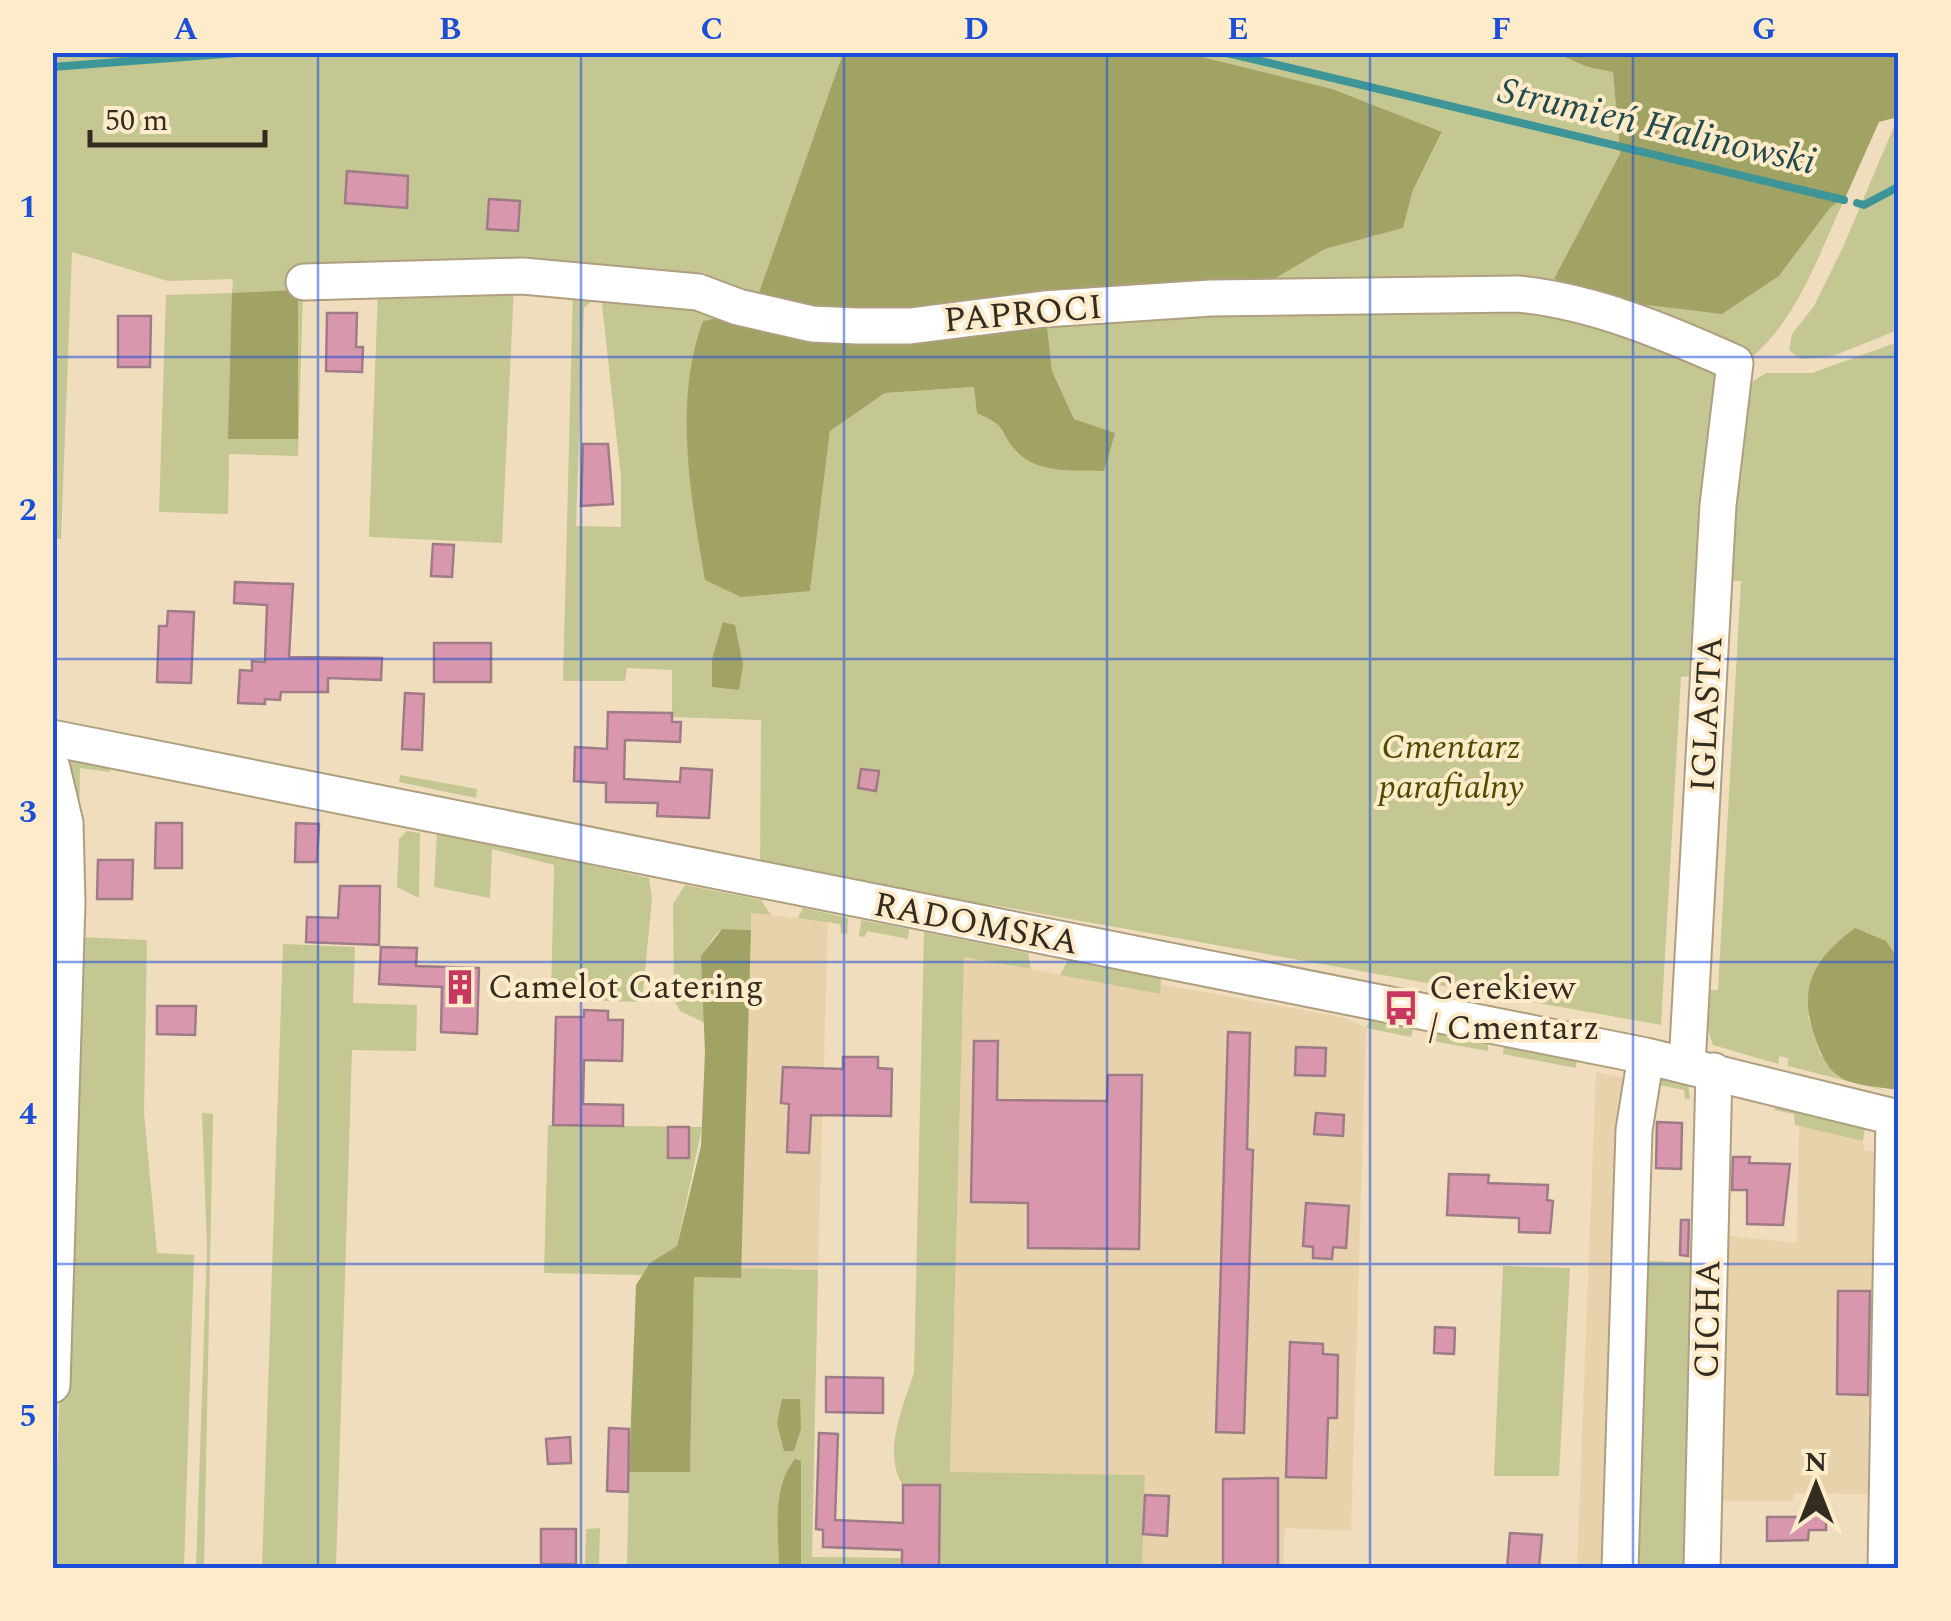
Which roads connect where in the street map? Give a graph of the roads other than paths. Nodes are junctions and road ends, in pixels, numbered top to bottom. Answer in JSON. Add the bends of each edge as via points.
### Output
{"nodes":[{"id":1,"x":304,"y":282,"type":"dead end"},
{"id":2,"x":1735,"y":363,"type":"joint"},
{"id":3,"x":52,"y":738,"type":"edge"},
{"id":4,"x":52,"y":768,"type":"edge"},
{"id":5,"x":1646,"y":1056,"type":"junction"},
{"id":6,"x":1700,"y":1068,"type":"junction"},
{"id":7,"x":1896,"y":1117,"type":"edge"},
{"id":8,"x":52,"y":1384,"type":"edge"},
{"id":9,"x":1702,"y":1567,"type":"edge"},
{"id":10,"x":1620,"y":1568,"type":"edge"},
{"id":11,"x":1886,"y":1568,"type":"edge"}],
"edges":[{"from":1,"to":2,"type":"street","name":"PAPROCI","via":[[523,276],[698,292],[812,324],[857,326],[1211,298],[1517,294],[1625,319]]},
{"from":2,"to":6,"type":"street","name":"IGLASTA","via":[[1718,505]]},
{"from":3,"to":5,"type":"street","name":"RADOMSKA"},
{"from":4,"to":8,"type":"street","via":[[65,823],[67,903]]},
{"from":5,"to":6,"type":"street","name":"RADOMSKA"},
{"from":5,"to":10,"type":"street","via":[[1634,1130]]},
{"from":6,"to":7,"type":"street","name":"RADOMSKA"},
{"from":6,"to":9,"type":"street","name":"CICHA"},
{"from":7,"to":11,"type":"street"}]}
